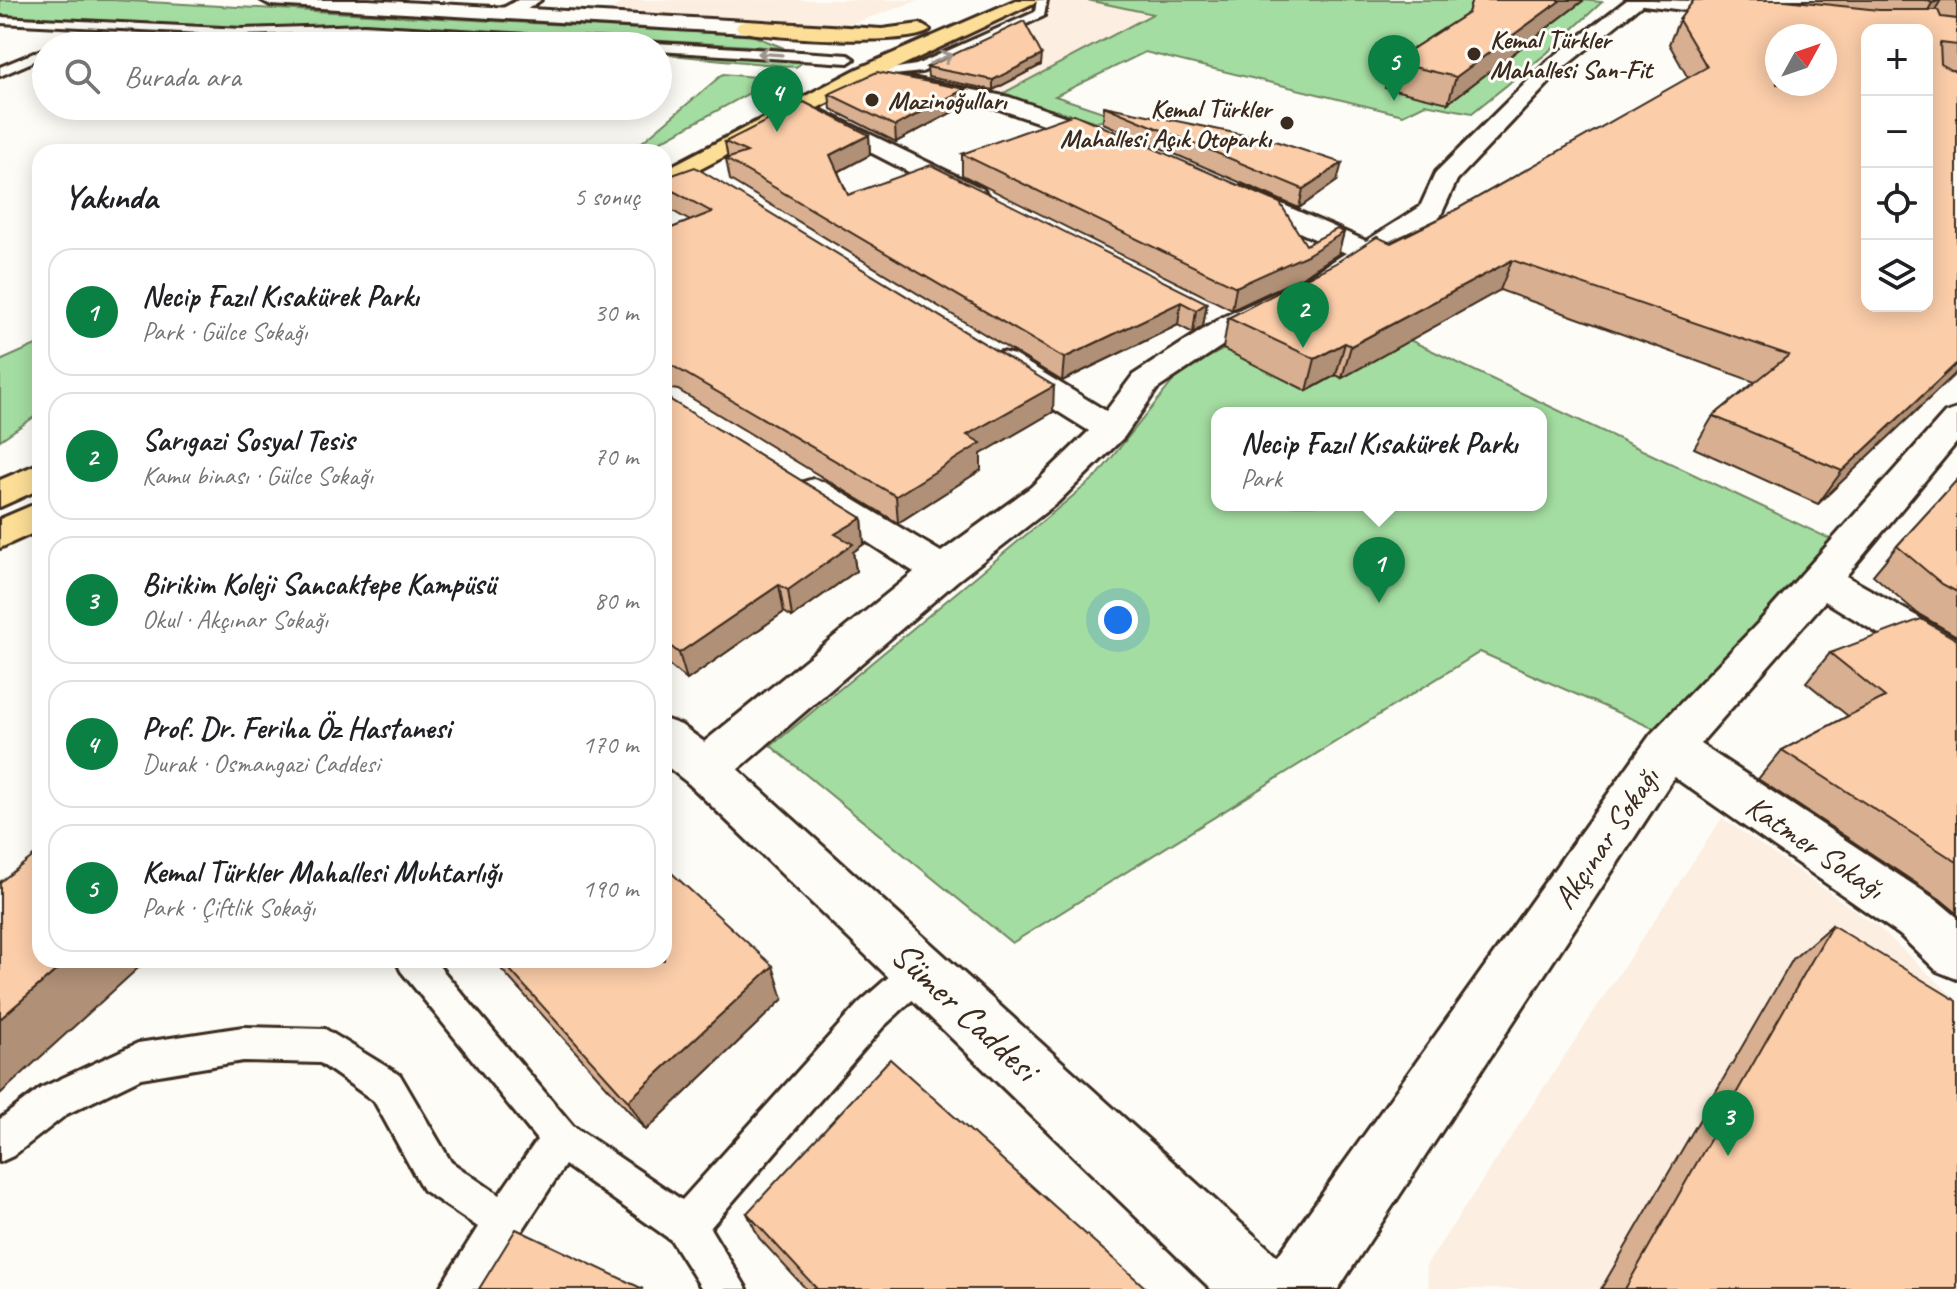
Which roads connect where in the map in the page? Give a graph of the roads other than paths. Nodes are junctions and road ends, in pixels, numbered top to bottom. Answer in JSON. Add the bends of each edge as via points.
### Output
{"nodes":[{"id":1,"x":270,"y":0,"type":"edge"},
{"id":2,"x":532,"y":0,"type":"edge"},
{"id":3,"x":991,"y":0,"type":"edge"},
{"id":4,"x":1031,"y":0,"type":"edge"},
{"id":5,"x":1042,"y":0,"type":"edge"},
{"id":6,"x":1641,"y":0,"type":"edge"},
{"id":7,"x":376,"y":2,"type":"edge"},
{"id":8,"x":510,"y":12,"type":"junction"},
{"id":9,"x":1769,"y":14,"type":"edge"},
{"id":10,"x":0,"y":20,"type":"edge"},
{"id":11,"x":746,"y":27,"type":"junction"},
{"id":12,"x":920,"y":30,"type":"junction"},
{"id":13,"x":242,"y":32,"type":"edge"},
{"id":14,"x":242,"y":32,"type":"edge"},
{"id":15,"x":427,"y":32,"type":"edge"},
{"id":16,"x":672,"y":49,"type":"edge"},
{"id":17,"x":32,"y":58,"type":"edge"},
{"id":18,"x":672,"y":62,"type":"edge"},
{"id":19,"x":847,"y":68,"type":"junction"},
{"id":20,"x":0,"y":72,"type":"edge"},
{"id":21,"x":32,"y":72,"type":"edge"},
{"id":22,"x":0,"y":85,"type":"edge"},
{"id":23,"x":791,"y":100,"type":"junction"},
{"id":24,"x":1143,"y":153,"type":"edge"},
{"id":25,"x":676,"y":174,"type":"edge"},
{"id":26,"x":1213,"y":184,"type":"edge"},
{"id":27,"x":722,"y":189,"type":"edge"},
{"id":28,"x":991,"y":203,"type":"edge"},
{"id":29,"x":1368,"y":252,"type":"junction"},
{"id":30,"x":977,"y":346,"type":"edge"},
{"id":31,"x":1957,"y":421,"type":"edge"},
{"id":32,"x":1111,"y":429,"type":"junction"},
{"id":33,"x":783,"y":473,"type":"edge"},
{"id":34,"x":32,"y":478,"type":"edge"},
{"id":35,"x":0,"y":495,"type":"edge"},
{"id":36,"x":32,"y":518,"type":"edge"},
{"id":37,"x":0,"y":535,"type":"edge"},
{"id":38,"x":942,"y":571,"type":"junction"},
{"id":39,"x":1820,"y":579,"type":"junction"},
{"id":40,"x":1957,"y":660,"type":"edge"},
{"id":41,"x":1668,"y":747,"type":"junction"},
{"id":42,"x":684,"y":753,"type":"edge"},
{"id":43,"x":1957,"y":953,"type":"edge"},
{"id":44,"x":420,"y":968,"type":"edge"},
{"id":45,"x":921,"y":970,"type":"junction"},
{"id":46,"x":560,"y":1139,"type":"junction"},
{"id":47,"x":0,"y":1143,"type":"edge"},
{"id":48,"x":504,"y":1222,"type":"junction"},
{"id":49,"x":685,"y":1226,"type":"junction"},
{"id":50,"x":460,"y":1289,"type":"edge"},
{"id":51,"x":726,"y":1289,"type":"edge"},
{"id":52,"x":1261,"y":1289,"type":"edge"},
{"id":53,"x":1297,"y":1289,"type":"edge"}],
"edges":[{"from":1,"to":7,"type":"street"},
{"from":2,"to":8,"type":"street"},
{"from":3,"to":12,"type":"main road"},
{"from":4,"to":19,"type":"main road"},
{"from":19,"to":5,"type":"lane","one_way":true,"via":[[918,69],[1040,14]]},
{"from":6,"to":9,"type":"street"},
{"from":6,"to":29,"type":"street","via":[[1556,64],[1445,177],[1431,211]]},
{"from":7,"to":8,"type":"street"},
{"from":8,"to":11,"type":"street"},
{"from":10,"to":14,"type":"lane"},
{"from":11,"to":12,"type":"main road","via":[[882,35]]},
{"from":11,"to":19,"type":"main road"},
{"from":12,"to":19,"type":"main road"},
{"from":13,"to":15,"type":"lane"},
{"from":19,"to":16,"type":"lane","one_way":true},
{"from":17,"to":20,"type":"lane"},
{"from":18,"to":19,"type":"lane"},
{"from":19,"to":23,"type":"main road"},
{"from":19,"to":23,"type":"main road"},
{"from":19,"to":24,"type":"street","via":[[1001,102],[1087,128]]},
{"from":21,"to":22,"type":"lane"},
{"from":23,"to":25,"type":"main road"},
{"from":23,"to":28,"type":"street"},
{"from":25,"to":27,"type":"street"},
{"from":26,"to":29,"type":"street"},
{"from":29,"to":32,"type":"street","via":[[1314,286],[1218,318],[1145,382]]},
{"from":30,"to":32,"type":"street"},
{"from":31,"to":39,"type":"street","name":"Akçınar Sokağı"},
{"from":32,"to":38,"type":"street","via":[[1044,495]]},
{"from":33,"to":38,"type":"street"},
{"from":34,"to":35,"type":"main road"},
{"from":36,"to":37,"type":"main road"},
{"from":38,"to":42,"type":"street"},
{"from":39,"to":40,"type":"street"},
{"from":39,"to":41,"type":"street","name":"Akçınar Sokağı"},
{"from":41,"to":43,"type":"street","name":"Katmer Sokağı","via":[[1919,918]]},
{"from":41,"to":53,"type":"street","name":"Akçınar Sokağı"},
{"from":42,"to":45,"type":"street","name":"Sümer Caddesi"},
{"from":44,"to":46,"type":"lane"},
{"from":45,"to":49,"type":"lane","via":[[871,1015]]},
{"from":45,"to":52,"type":"street","name":"Sümer Caddesi"},
{"from":46,"to":48,"type":"lane"},
{"from":46,"to":49,"type":"lane"},
{"from":47,"to":48,"type":"lane","via":[[54,1101],[138,1061],[243,1044],[325,1046],[387,1088],[437,1176]]},
{"from":48,"to":50,"type":"lane"},
{"from":49,"to":51,"type":"lane"}]}
